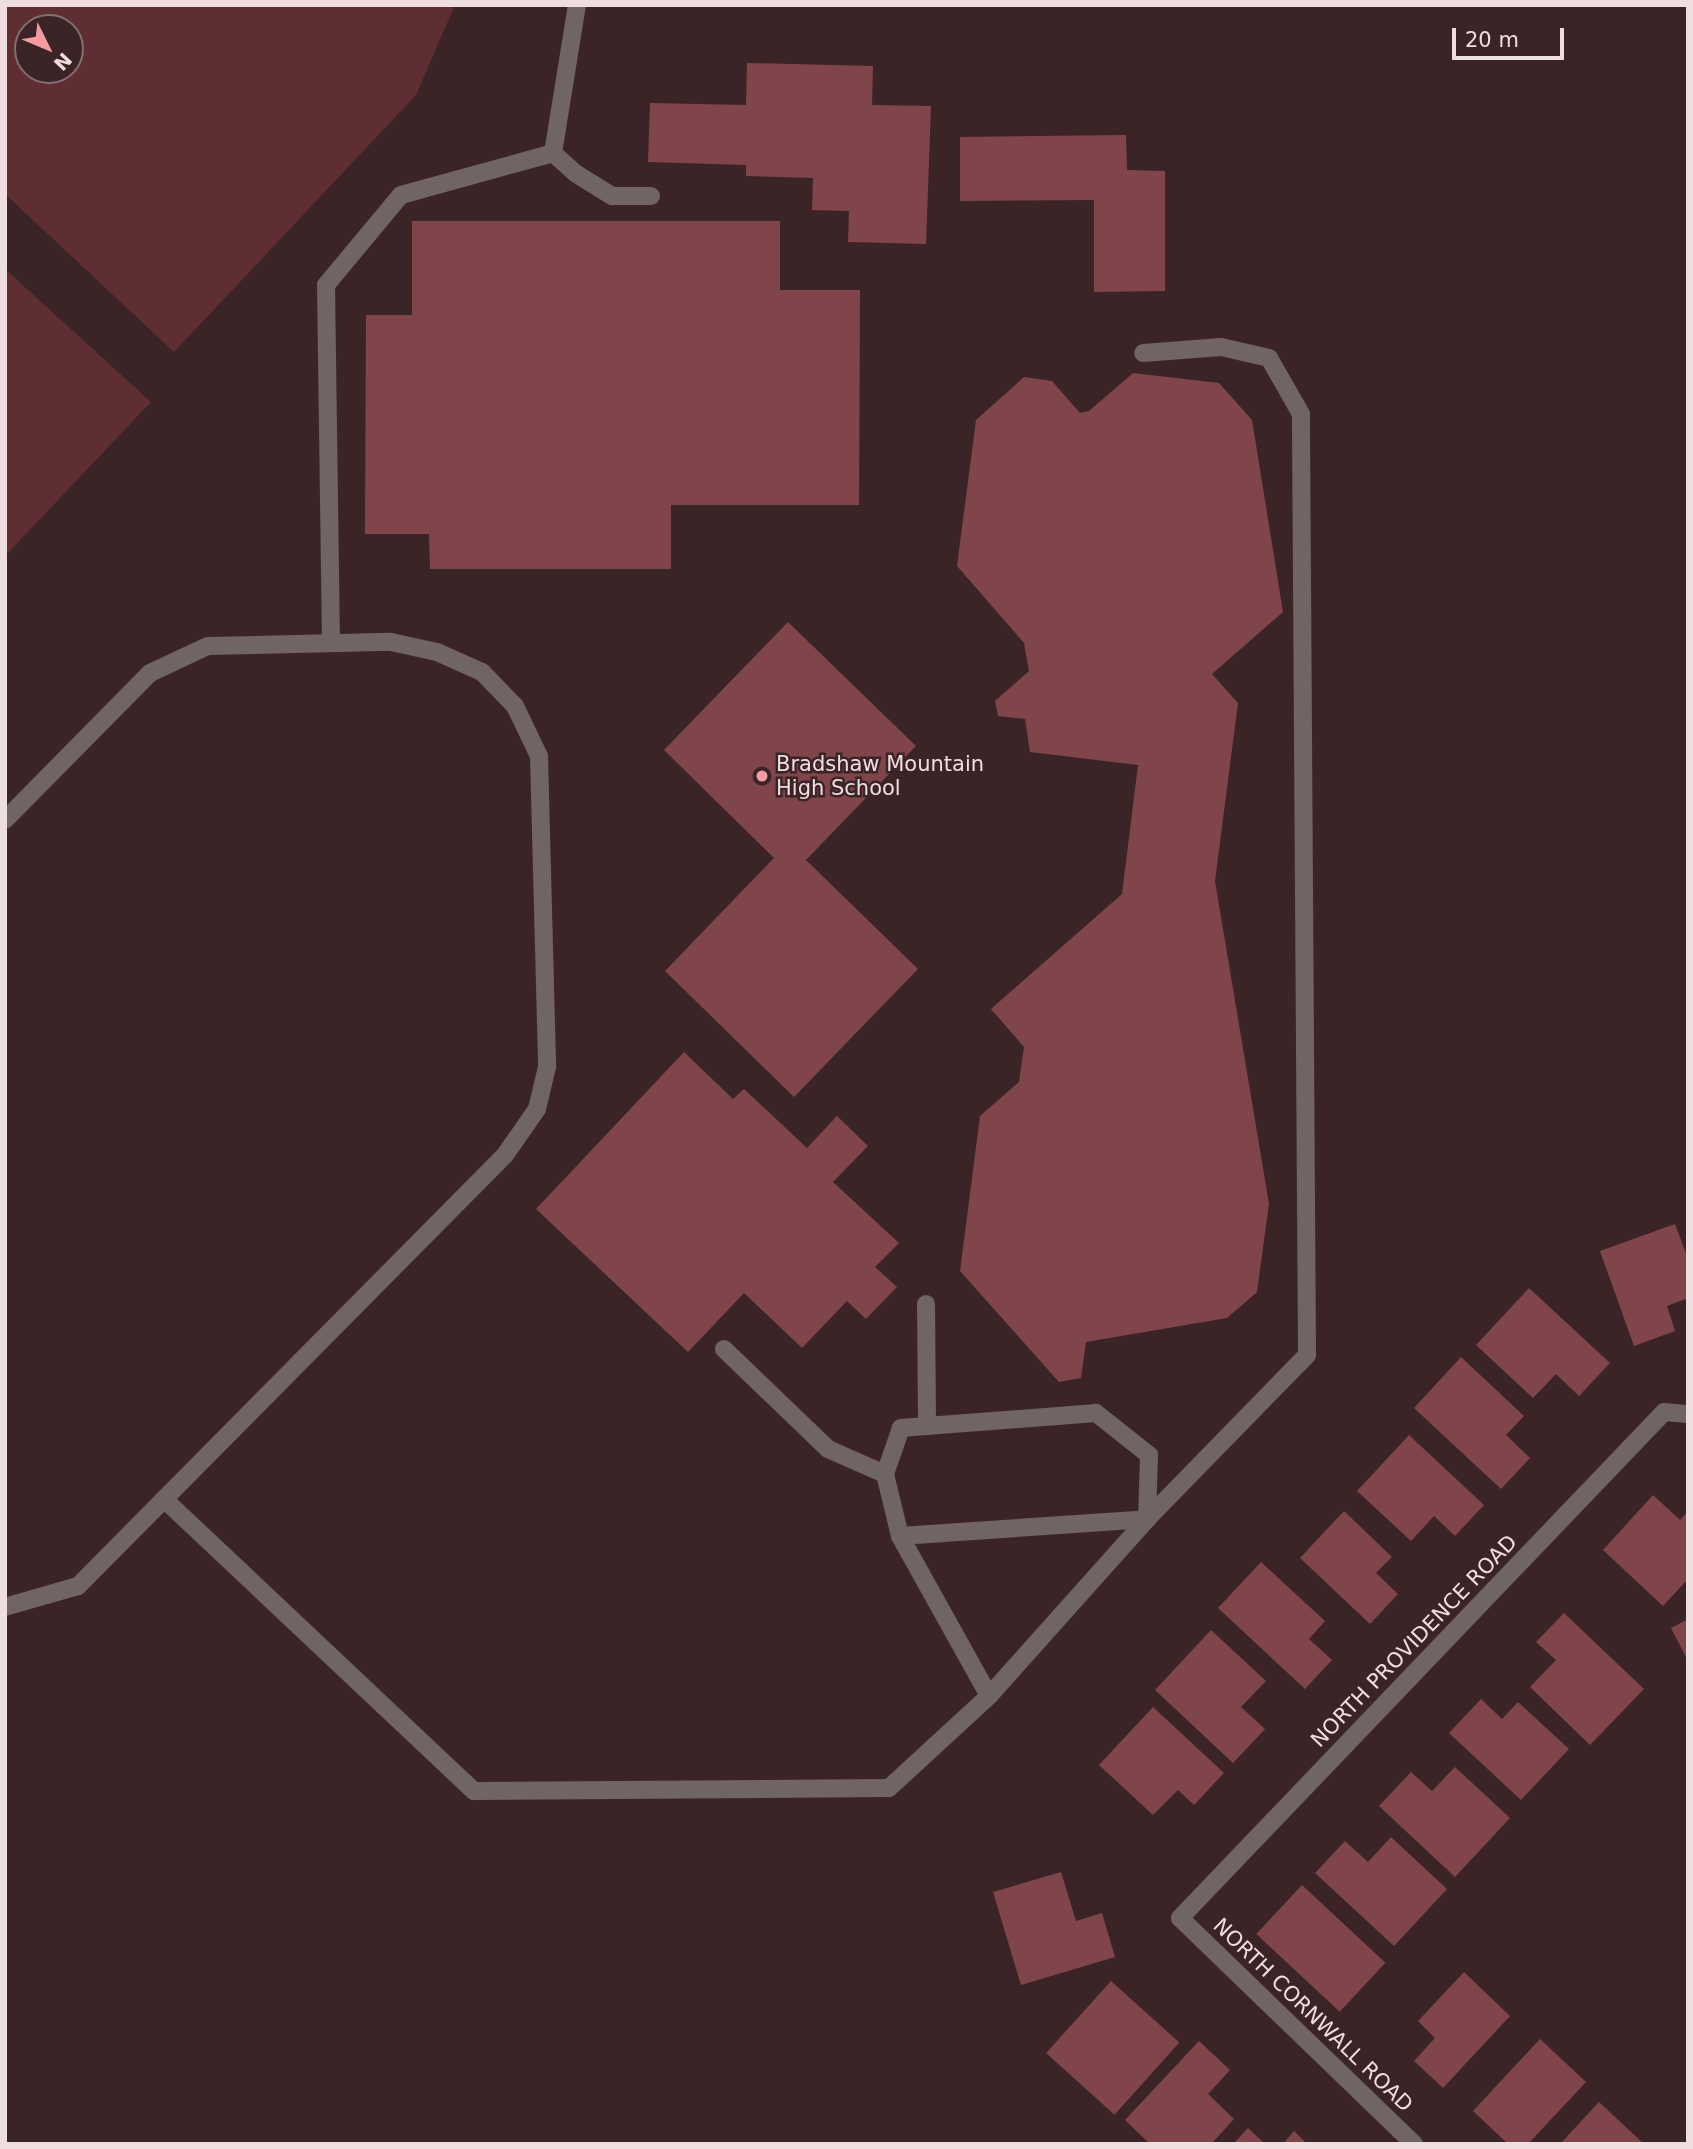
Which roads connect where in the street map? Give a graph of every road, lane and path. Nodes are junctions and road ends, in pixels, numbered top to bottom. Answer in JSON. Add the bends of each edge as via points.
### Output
{"nodes":[{"id":1,"x":577,"y":5,"type":"edge"},
{"id":2,"x":553,"y":153,"type":"junction"},
{"id":3,"x":650,"y":196,"type":"dead end"},
{"id":4,"x":1143,"y":353,"type":"dead end"},
{"id":5,"x":331,"y":643,"type":"junction"},
{"id":6,"x":5,"y":820,"type":"edge"},
{"id":7,"x":926,"y":1304,"type":"dead end"},
{"id":8,"x":724,"y":1349,"type":"dead end"},
{"id":9,"x":1688,"y":1414,"type":"edge"},
{"id":10,"x":927,"y":1426,"type":"junction"},
{"id":11,"x":885,"y":1474,"type":"junction"},
{"id":12,"x":164,"y":1499,"type":"junction"},
{"id":13,"x":1147,"y":1519,"type":"junction"},
{"id":14,"x":900,"y":1536,"type":"junction"},
{"id":15,"x":5,"y":1607,"type":"edge"},
{"id":16,"x":989,"y":1696,"type":"junction"},
{"id":17,"x":1180,"y":1918,"type":"joint"},
{"id":18,"x":1414,"y":2144,"type":"edge"}],
"edges":[{"from":1,"to":2,"type":"street"},
{"from":2,"to":3,"type":"street","via":[[612,196]]},
{"from":2,"to":5,"type":"street","via":[[401,195],[326,285]]},
{"from":4,"to":13,"type":"street","via":[[1221,347],[1269,358],[1301,414],[1307,1342],[1307,1355]]},
{"from":5,"to":6,"type":"street","via":[[208,646],[178,656],[150,673]]},
{"from":5,"to":12,"type":"street","via":[[391,642],[437,652],[482,672],[515,705],[539,756],[547,1067],[537,1109],[505,1155]]},
{"from":7,"to":10,"type":"street"},
{"from":8,"to":11,"type":"street","via":[[828,1448]]},
{"from":9,"to":17,"type":"street","name":"NORTH PROVIDENCE ROAD","via":[[1664,1412]]},
{"from":10,"to":11,"type":"street","via":[[901,1428]]},
{"from":10,"to":13,"type":"street","via":[[1096,1413],[1149,1455]]},
{"from":11,"to":14,"type":"street"},
{"from":12,"to":15,"type":"street","via":[[78,1587]]},
{"from":12,"to":16,"type":"street","via":[[474,1791],[889,1788]]},
{"from":13,"to":14,"type":"street"},
{"from":13,"to":16,"type":"street"},
{"from":14,"to":16,"type":"street"},
{"from":17,"to":18,"type":"street","name":"NORTH CORNWALL ROAD"}]}
